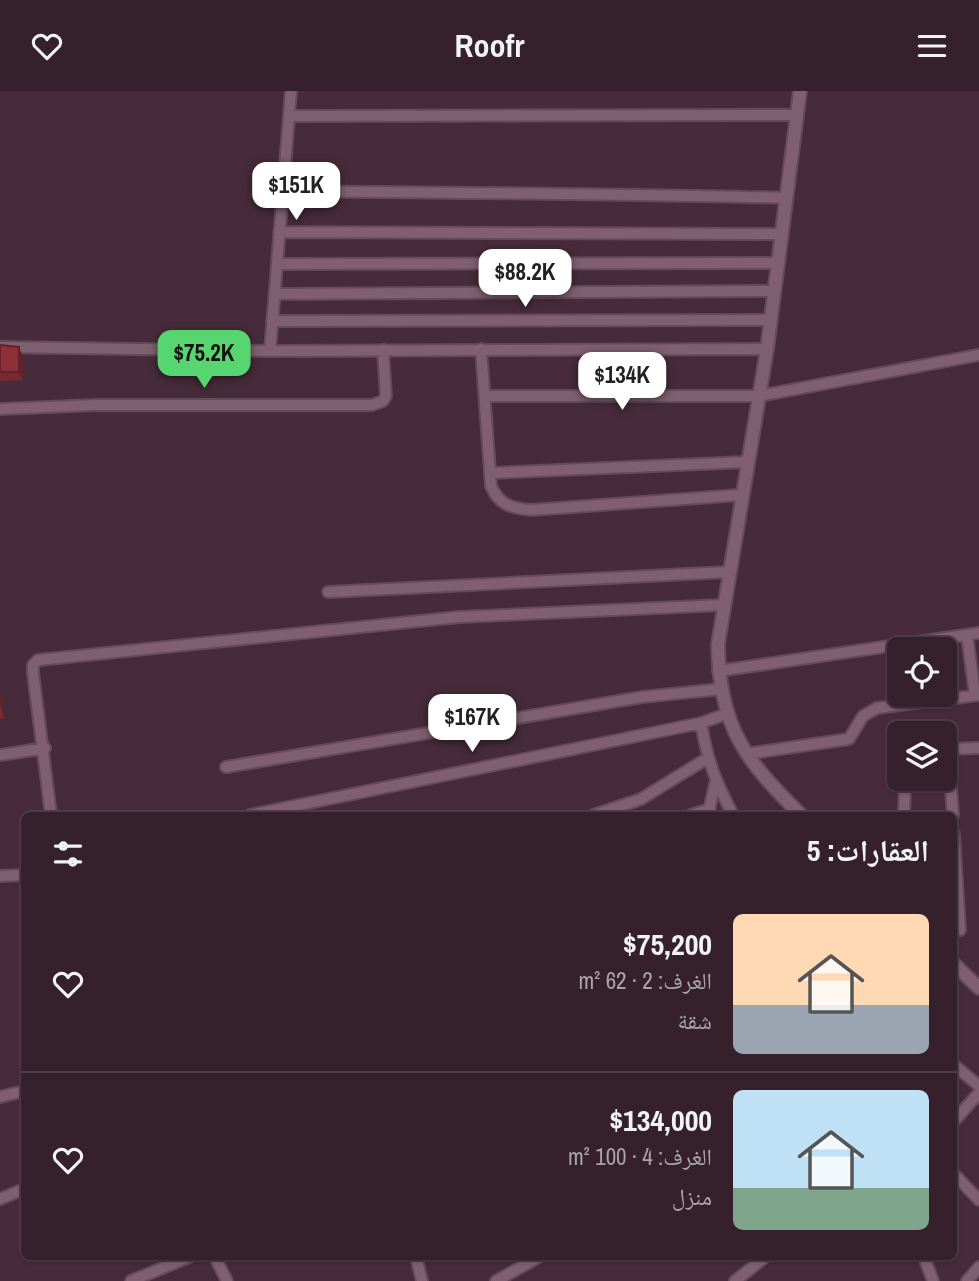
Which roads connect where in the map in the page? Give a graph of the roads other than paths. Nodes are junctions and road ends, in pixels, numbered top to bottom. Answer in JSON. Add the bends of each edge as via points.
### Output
{"nodes":[{"id":1,"x":290,"y":91,"type":"edge"},
{"id":2,"x":800,"y":91,"type":"edge"},
{"id":3,"x":797,"y":115,"type":"junction"},
{"id":4,"x":289,"y":116,"type":"junction"},
{"id":5,"x":281,"y":191,"type":"junction"},
{"id":6,"x":787,"y":198,"type":"junction"},
{"id":7,"x":279,"y":232,"type":"junction"},
{"id":8,"x":782,"y":234,"type":"junction"},
{"id":9,"x":778,"y":263,"type":"junction"},
{"id":10,"x":277,"y":264,"type":"junction"},
{"id":11,"x":775,"y":291,"type":"junction"},
{"id":12,"x":275,"y":294,"type":"junction"},
{"id":13,"x":771,"y":320,"type":"junction"},
{"id":14,"x":272,"y":321,"type":"junction"},
{"id":15,"x":0,"y":348,"type":"edge"},
{"id":16,"x":481,"y":349,"type":"junction"},
{"id":17,"x":766,"y":349,"type":"junction"},
{"id":18,"x":383,"y":350,"type":"junction"},
{"id":19,"x":270,"y":351,"type":"junction"},
{"id":20,"x":979,"y":355,"type":"edge"},
{"id":21,"x":485,"y":396,"type":"junction"},
{"id":22,"x":759,"y":396,"type":"junction"},
{"id":23,"x":0,"y":409,"type":"edge"},
{"id":24,"x":746,"y":462,"type":"junction"},
{"id":25,"x":490,"y":473,"type":"junction"},
{"id":26,"x":740,"y":495,"type":"junction"},
{"id":27,"x":727,"y":572,"type":"junction"},
{"id":28,"x":328,"y":592,"type":"dead end"},
{"id":29,"x":723,"y":605,"type":"junction"},
{"id":30,"x":979,"y":633,"type":"edge"},
{"id":31,"x":967,"y":635,"type":"junction"},
{"id":32,"x":718,"y":671,"type":"junction"},
{"id":33,"x":721,"y":689,"type":"junction"},
{"id":34,"x":977,"y":695,"type":"edge"},
{"id":35,"x":726,"y":714,"type":"junction"},
{"id":36,"x":701,"y":723,"type":"junction"},
{"id":37,"x":44,"y":748,"type":"junction"},
{"id":38,"x":979,"y":748,"type":"edge"},
{"id":39,"x":957,"y":749,"type":"edge"},
{"id":40,"x":746,"y":754,"type":"junction"},
{"id":41,"x":0,"y":755,"type":"edge"},
{"id":42,"x":706,"y":759,"type":"junction"},
{"id":43,"x":226,"y":767,"type":"dead end"},
{"id":44,"x":715,"y":784,"type":"junction"},
{"id":45,"x":905,"y":791,"type":"edge"},
{"id":46,"x":951,"y":791,"type":"edge"},
{"id":47,"x":51,"y":812,"type":"edge"},
{"id":48,"x":265,"y":812,"type":"edge"},
{"id":49,"x":603,"y":812,"type":"edge"},
{"id":50,"x":709,"y":812,"type":"edge"},
{"id":51,"x":731,"y":812,"type":"edge"},
{"id":52,"x":798,"y":812,"type":"edge"},
{"id":53,"x":904,"y":812,"type":"edge"},
{"id":54,"x":953,"y":812,"type":"edge"},
{"id":55,"x":21,"y":875,"type":"edge"},
{"id":56,"x":0,"y":876,"type":"edge"},
{"id":57,"x":957,"y":882,"type":"edge"},
{"id":58,"x":960,"y":930,"type":"dead end"},
{"id":59,"x":957,"y":967,"type":"edge"},
{"id":60,"x":979,"y":988,"type":"edge"},
{"id":61,"x":957,"y":1068,"type":"edge"},
{"id":62,"x":979,"y":1086,"type":"edge"},
{"id":63,"x":21,"y":1091,"type":"edge"},
{"id":64,"x":979,"y":1093,"type":"edge"},
{"id":65,"x":0,"y":1097,"type":"edge"},
{"id":66,"x":957,"y":1118,"type":"edge"},
{"id":67,"x":957,"y":1177,"type":"edge"},
{"id":68,"x":21,"y":1190,"type":"edge"},
{"id":69,"x":0,"y":1199,"type":"edge"},
{"id":70,"x":979,"y":1200,"type":"edge"},
{"id":71,"x":182,"y":1260,"type":"edge"},
{"id":72,"x":216,"y":1260,"type":"edge"},
{"id":73,"x":417,"y":1260,"type":"edge"},
{"id":74,"x":534,"y":1260,"type":"edge"},
{"id":75,"x":761,"y":1260,"type":"edge"},
{"id":76,"x":925,"y":1260,"type":"edge"},
{"id":77,"x":979,"y":1267,"type":"edge"},
{"id":78,"x":131,"y":1281,"type":"edge"},
{"id":79,"x":227,"y":1281,"type":"edge"},
{"id":80,"x":422,"y":1281,"type":"edge"},
{"id":81,"x":496,"y":1281,"type":"edge"},
{"id":82,"x":735,"y":1281,"type":"edge"},
{"id":83,"x":933,"y":1281,"type":"edge"},
{"id":84,"x":967,"y":1281,"type":"edge"}],
"edges":[{"from":1,"to":4,"type":"street"},
{"from":2,"to":3,"type":"street"},
{"from":3,"to":4,"type":"street"},
{"from":3,"to":6,"type":"street"},
{"from":4,"to":5,"type":"street"},
{"from":5,"to":6,"type":"street"},
{"from":5,"to":7,"type":"street"},
{"from":6,"to":8,"type":"street"},
{"from":7,"to":8,"type":"street"},
{"from":7,"to":10,"type":"street"},
{"from":8,"to":9,"type":"street"},
{"from":9,"to":10,"type":"street"},
{"from":9,"to":11,"type":"street"},
{"from":10,"to":12,"type":"street"},
{"from":11,"to":12,"type":"street"},
{"from":11,"to":13,"type":"street"},
{"from":12,"to":14,"type":"street"},
{"from":13,"to":14,"type":"street"},
{"from":13,"to":17,"type":"street"},
{"from":14,"to":19,"type":"street"},
{"from":15,"to":19,"type":"street"},
{"from":16,"to":17,"type":"street"},
{"from":16,"to":18,"type":"street"},
{"from":16,"to":21,"type":"street"},
{"from":17,"to":22,"type":"street"},
{"from":18,"to":19,"type":"street"},
{"from":18,"to":23,"type":"street","via":[[386,396],[372,405]]},
{"from":20,"to":22,"type":"street"},
{"from":21,"to":22,"type":"street"},
{"from":21,"to":25,"type":"street"},
{"from":22,"to":24,"type":"street"},
{"from":24,"to":25,"type":"street"},
{"from":24,"to":26,"type":"street"},
{"from":25,"to":26,"type":"street","via":[[495,497],[503,504],[531,510]]},
{"from":26,"to":27,"type":"street"},
{"from":27,"to":28,"type":"street"},
{"from":27,"to":29,"type":"street"},
{"from":29,"to":32,"type":"street"},
{"from":29,"to":37,"type":"street","via":[[459,617],[42,659],[33,665],[33,674]]},
{"from":30,"to":31,"type":"street"},
{"from":31,"to":32,"type":"street"},
{"from":31,"to":34,"type":"street"},
{"from":32,"to":33,"type":"street"},
{"from":33,"to":35,"type":"street"},
{"from":33,"to":43,"type":"street","via":[[642,697]]},
{"from":34,"to":40,"type":"street","via":[[877,708],[863,716],[849,739]]},
{"from":35,"to":36,"type":"street"},
{"from":35,"to":40,"type":"street"},
{"from":36,"to":42,"type":"street"},
{"from":36,"to":48,"type":"street"},
{"from":37,"to":41,"type":"street"},
{"from":37,"to":47,"type":"street"},
{"from":38,"to":39,"type":"street"},
{"from":40,"to":52,"type":"street"},
{"from":42,"to":44,"type":"street"},
{"from":42,"to":49,"type":"street","via":[[641,799]]},
{"from":44,"to":50,"type":"street"},
{"from":44,"to":51,"type":"street"},
{"from":45,"to":53,"type":"street"},
{"from":46,"to":54,"type":"street"},
{"from":55,"to":56,"type":"street"},
{"from":57,"to":58,"type":"street"},
{"from":59,"to":60,"type":"street"},
{"from":61,"to":62,"type":"street"},
{"from":63,"to":65,"type":"street"},
{"from":64,"to":66,"type":"street"},
{"from":67,"to":70,"type":"street"},
{"from":68,"to":69,"type":"street"},
{"from":71,"to":78,"type":"street"},
{"from":72,"to":79,"type":"street"},
{"from":73,"to":80,"type":"street"},
{"from":74,"to":81,"type":"street"},
{"from":75,"to":82,"type":"street"},
{"from":76,"to":83,"type":"street"},
{"from":77,"to":84,"type":"street"}]}
